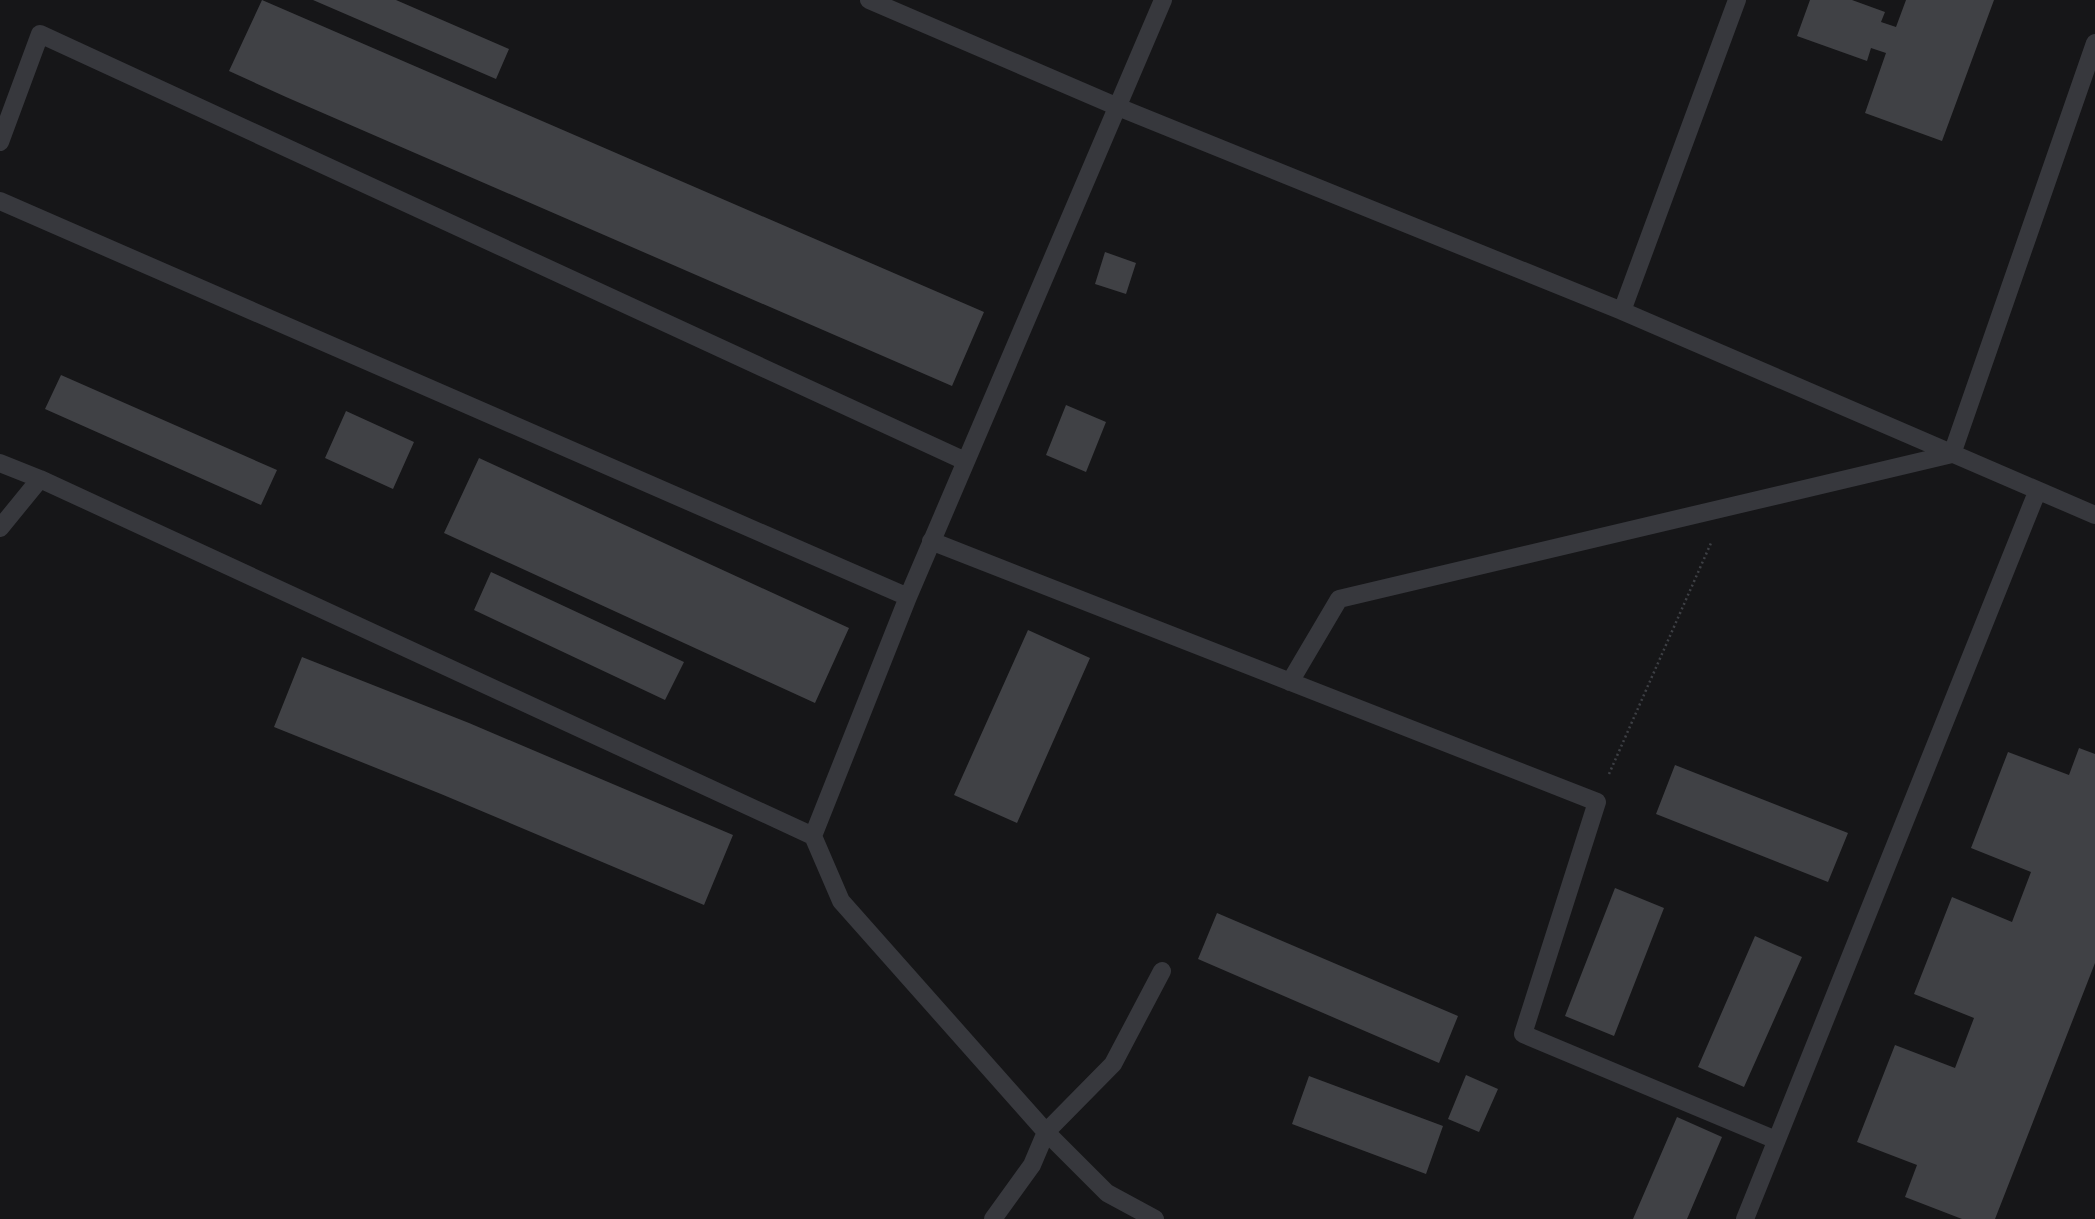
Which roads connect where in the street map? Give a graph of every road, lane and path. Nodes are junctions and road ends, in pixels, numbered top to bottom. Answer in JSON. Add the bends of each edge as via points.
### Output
{"nodes":[{"id":1,"x":869,"y":0,"type":"edge"},
{"id":2,"x":1163,"y":0,"type":"edge"},
{"id":3,"x":1737,"y":0,"type":"edge"},
{"id":4,"x":2095,"y":43,"type":"edge"},
{"id":5,"x":1118,"y":107,"type":"junction"},
{"id":6,"x":0,"y":142,"type":"edge"},
{"id":7,"x":0,"y":201,"type":"edge"},
{"id":8,"x":1622,"y":311,"type":"junction"},
{"id":9,"x":1952,"y":454,"type":"junction"},
{"id":10,"x":965,"y":461,"type":"junction"},
{"id":11,"x":0,"y":463,"type":"edge"},
{"id":12,"x":40,"y":479,"type":"junction"},
{"id":13,"x":2037,"y":492,"type":"junction"},
{"id":14,"x":1726,"y":508,"type":"junction"},
{"id":15,"x":2095,"y":515,"type":"edge"},
{"id":16,"x":0,"y":528,"type":"edge"},
{"id":17,"x":931,"y":542,"type":"junction"},
{"id":18,"x":908,"y":597,"type":"junction"},
{"id":19,"x":1290,"y":682,"type":"junction"},
{"id":20,"x":1597,"y":802,"type":"junction"},
{"id":21,"x":813,"y":836,"type":"junction"},
{"id":22,"x":1162,"y":971,"type":"dead end"},
{"id":23,"x":1046,"y":1132,"type":"junction"},
{"id":24,"x":1776,"y":1140,"type":"junction"},
{"id":25,"x":993,"y":1219,"type":"edge"},
{"id":26,"x":1155,"y":1219,"type":"edge"},
{"id":27,"x":1745,"y":1219,"type":"edge"}],
"edges":[{"from":1,"to":5,"type":"lane"},
{"from":2,"to":5,"type":"lane"},
{"from":3,"to":8,"type":"lane"},
{"from":4,"to":9,"type":"lane"},
{"from":5,"to":8,"type":"lane"},
{"from":5,"to":10,"type":"lane"},
{"from":6,"to":10,"type":"lane","via":[[40,34]]},
{"from":7,"to":18,"type":"lane"},
{"from":8,"to":9,"type":"lane"},
{"from":9,"to":13,"type":"lane"},
{"from":9,"to":14,"type":"lane"},
{"from":10,"to":17,"type":"lane"},
{"from":11,"to":12,"type":"lane"},
{"from":12,"to":16,"type":"lane"},
{"from":12,"to":21,"type":"lane"},
{"from":13,"to":15,"type":"lane"},
{"from":13,"to":24,"type":"lane"},
{"from":14,"to":19,"type":"lane","via":[[1339,599]]},
{"from":14,"to":20,"type":"path"},
{"from":17,"to":18,"type":"lane"},
{"from":17,"to":19,"type":"lane"},
{"from":18,"to":21,"type":"lane"},
{"from":19,"to":20,"type":"lane"},
{"from":20,"to":24,"type":"lane","via":[[1523,1034]]},
{"from":21,"to":23,"type":"lane","via":[[841,901]]},
{"from":22,"to":23,"type":"lane","via":[[1113,1064]]},
{"from":23,"to":25,"type":"lane","via":[[1032,1166]]},
{"from":23,"to":26,"type":"lane","via":[[1107,1193]]},
{"from":24,"to":27,"type":"lane"}]}
